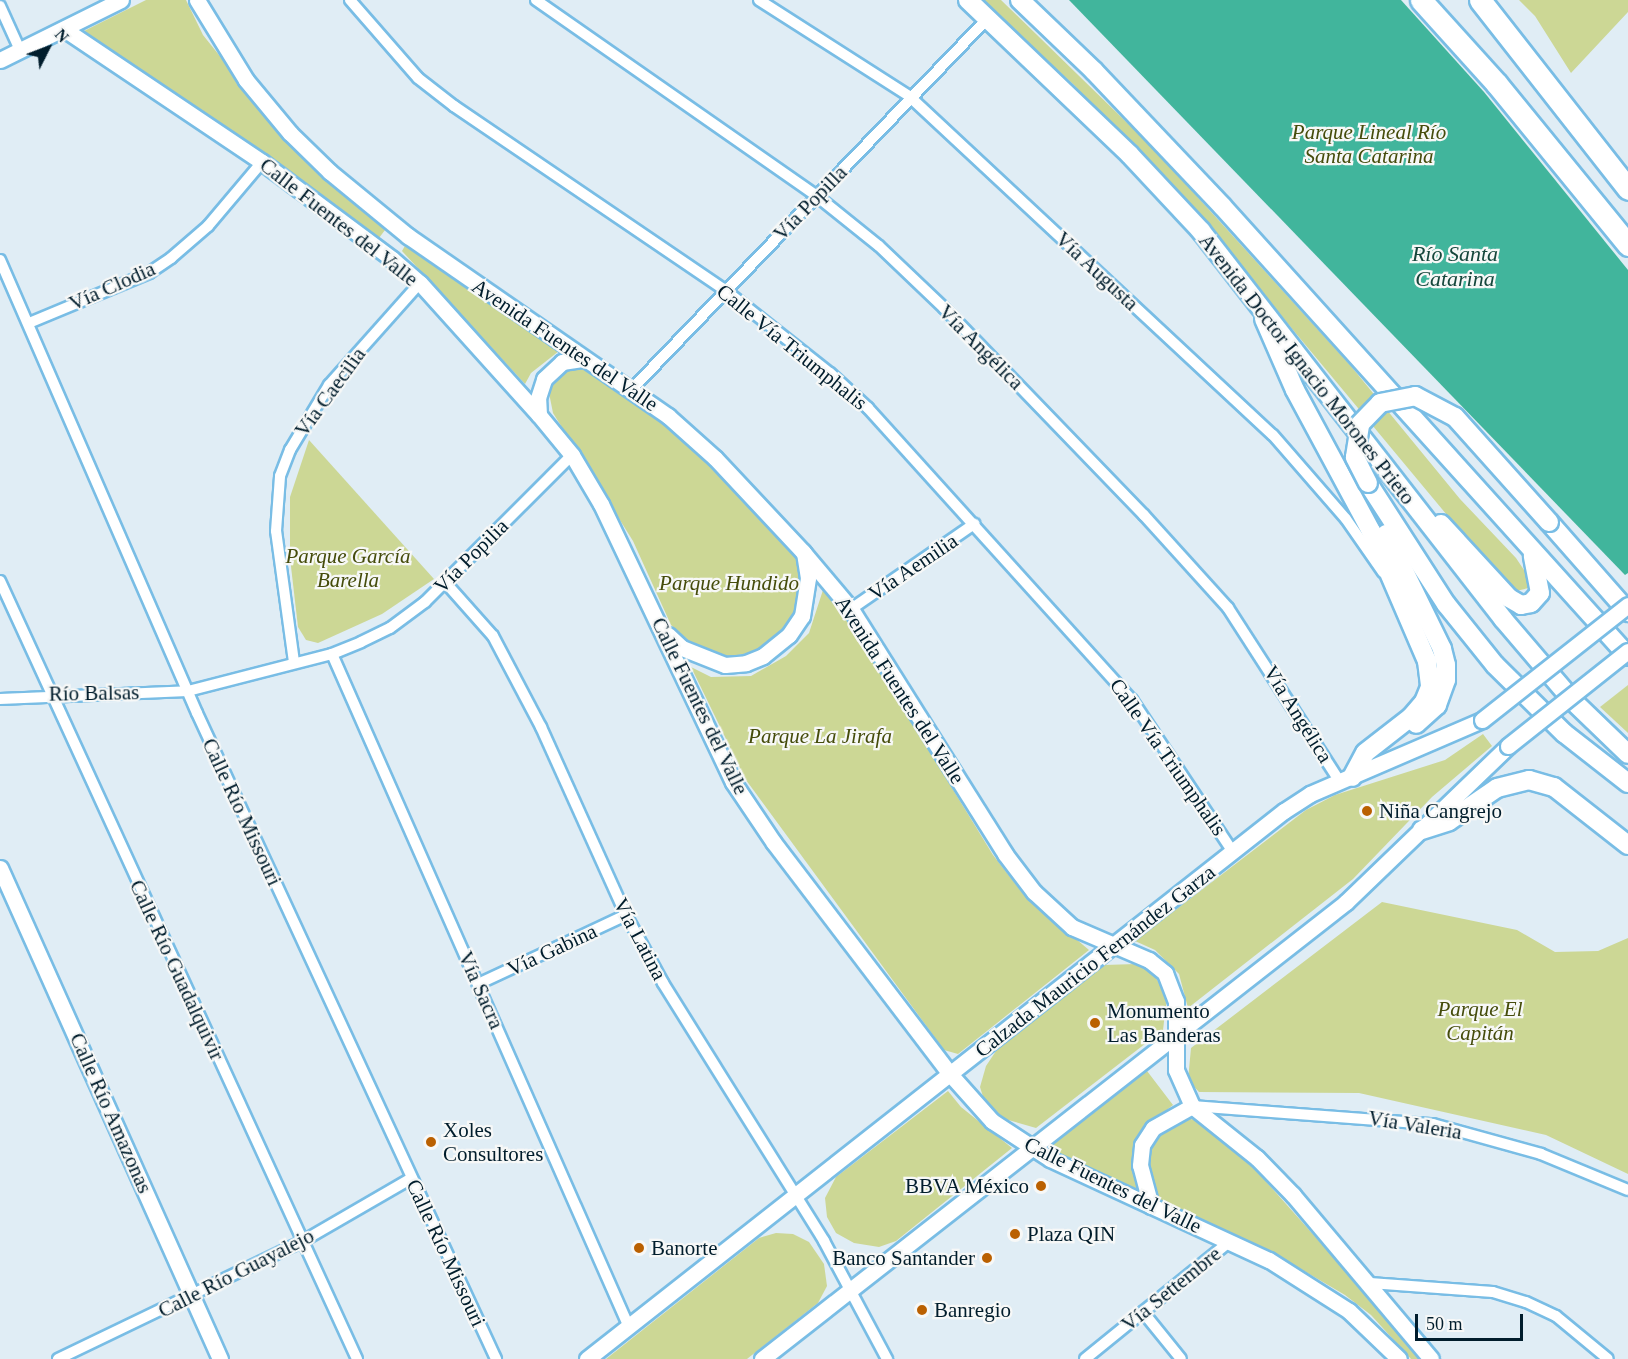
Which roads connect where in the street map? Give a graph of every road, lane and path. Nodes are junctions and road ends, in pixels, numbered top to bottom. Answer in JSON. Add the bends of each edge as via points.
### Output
{"nodes":[{"id":1,"x":120,"y":0,"type":"edge"},
{"id":2,"x":197,"y":0,"type":"edge"},
{"id":3,"x":350,"y":0,"type":"edge"},
{"id":4,"x":536,"y":0,"type":"edge"},
{"id":5,"x":759,"y":0,"type":"edge"},
{"id":6,"x":968,"y":0,"type":"edge"},
{"id":7,"x":1020,"y":0,"type":"edge"},
{"id":8,"x":1422,"y":0,"type":"edge"},
{"id":9,"x":1480,"y":0,"type":"edge"},
{"id":10,"x":0,"y":6,"type":"edge"},
{"id":11,"x":989,"y":17,"type":"junction"},
{"id":12,"x":64,"y":29,"type":"junction"},
{"id":13,"x":20,"y":50,"type":"junction"},
{"id":14,"x":0,"y":60,"type":"edge"},
{"id":15,"x":909,"y":96,"type":"junction"},
{"id":16,"x":262,"y":162,"type":"junction"},
{"id":17,"x":1628,"y":189,"type":"edge"},
{"id":18,"x":818,"y":197,"type":"junction"},
{"id":19,"x":408,"y":236,"type":"junction"},
{"id":20,"x":1628,"y":245,"type":"edge"},
{"id":21,"x":392,"y":259,"type":"junction"},
{"id":22,"x":0,"y":260,"type":"edge"},
{"id":23,"x":420,"y":283,"type":"junction"},
{"id":24,"x":726,"y":291,"type":"junction"},
{"id":25,"x":1254,"y":295,"type":"junction"},
{"id":26,"x":29,"y":323,"type":"junction"},
{"id":27,"x":584,"y":359,"type":"junction"},
{"id":28,"x":631,"y":390,"type":"junction"},
{"id":29,"x":539,"y":415,"type":"junction"},
{"id":30,"x":572,"y":455,"type":"junction"},
{"id":31,"x":1389,"y":476,"type":"junction"},
{"id":32,"x":1368,"y":483,"type":"junction"},
{"id":33,"x":974,"y":524,"type":"junction"},
{"id":34,"x":803,"y":552,"type":"junction"},
{"id":35,"x":1532,"y":552,"type":"junction"},
{"id":36,"x":0,"y":581,"type":"edge"},
{"id":37,"x":445,"y":582,"type":"junction"},
{"id":38,"x":1397,"y":585,"type":"junction"},
{"id":39,"x":1628,"y":605,"type":"edge"},
{"id":40,"x":851,"y":609,"type":"junction"},
{"id":41,"x":1628,"y":612,"type":"edge"},
{"id":42,"x":661,"y":629,"type":"junction"},
{"id":43,"x":1628,"y":651,"type":"edge"},
{"id":44,"x":332,"y":654,"type":"junction"},
{"id":45,"x":1628,"y":656,"type":"edge"},
{"id":46,"x":294,"y":662,"type":"junction"},
{"id":47,"x":188,"y":691,"type":"junction"},
{"id":48,"x":50,"y":694,"type":"junction"},
{"id":49,"x":0,"y":699,"type":"edge"},
{"id":50,"x":1379,"y":742,"type":"junction"},
{"id":51,"x":1628,"y":754,"type":"edge"},
{"id":52,"x":1346,"y":779,"type":"junction"},
{"id":53,"x":1628,"y":783,"type":"edge"},
{"id":54,"x":1422,"y":830,"type":"junction"},
{"id":55,"x":1628,"y":845,"type":"edge"},
{"id":56,"x":1233,"y":852,"type":"junction"},
{"id":57,"x":0,"y":868,"type":"edge"},
{"id":58,"x":626,"y":915,"type":"junction"},
{"id":59,"x":1115,"y":947,"type":"junction"},
{"id":60,"x":478,"y":984,"type":"junction"},
{"id":61,"x":1176,"y":1035,"type":"junction"},
{"id":62,"x":950,"y":1074,"type":"junction"},
{"id":63,"x":1192,"y":1106,"type":"junction"},
{"id":64,"x":1031,"y":1148,"type":"junction"},
{"id":65,"x":410,"y":1179,"type":"junction"},
{"id":66,"x":1628,"y":1190,"type":"edge"},
{"id":67,"x":797,"y":1196,"type":"junction"},
{"id":68,"x":1151,"y":1206,"type":"junction"},
{"id":69,"x":303,"y":1241,"type":"junction"},
{"id":70,"x":1230,"y":1241,"type":"junction"},
{"id":71,"x":1370,"y":1283,"type":"junction"},
{"id":72,"x":852,"y":1288,"type":"junction"},
{"id":73,"x":193,"y":1295,"type":"junction"},
{"id":74,"x":1143,"y":1312,"type":"junction"},
{"id":75,"x":629,"y":1327,"type":"junction"},
{"id":76,"x":58,"y":1359,"type":"edge"},
{"id":77,"x":220,"y":1359,"type":"edge"},
{"id":78,"x":357,"y":1359,"type":"edge"},
{"id":79,"x":496,"y":1359,"type":"edge"},
{"id":80,"x":587,"y":1359,"type":"edge"},
{"id":81,"x":762,"y":1359,"type":"edge"},
{"id":82,"x":887,"y":1359,"type":"edge"},
{"id":83,"x":1085,"y":1359,"type":"edge"},
{"id":84,"x":1181,"y":1359,"type":"edge"},
{"id":85,"x":1399,"y":1359,"type":"edge"},
{"id":86,"x":1431,"y":1359,"type":"edge"},
{"id":87,"x":1608,"y":1359,"type":"edge"}],
"edges":[{"from":1,"to":12,"type":"street"},
{"from":2,"to":19,"type":"street","name":"Avenida Fuentes del Valle","via":[[226,52],[290,133],[376,213]]},
{"from":3,"to":24,"type":"street","name":"Calle Vía Triumphalis","via":[[411,70],[454,106]]},
{"from":4,"to":18,"type":"street","name":"Vía Angélica"},
{"from":5,"to":15,"type":"street","name":"Vía Augusta"},
{"from":6,"to":11,"type":"main road","name":"Avenida Doctor Ignacio Morones Prieto"},
{"from":7,"to":35,"type":"main road","name":"Avenida Doctor Ignacio Morones Prieto","via":[[1094,71],[1222,206]]},
{"from":8,"to":20,"type":"highway","via":[[1496,83]]},
{"from":9,"to":17,"type":"highway"},
{"from":10,"to":13,"type":"street"},
{"from":11,"to":15,"type":"street","name":"Vía Popilla"},
{"from":11,"to":25,"type":"main road","name":"Avenida Doctor Ignacio Morones Prieto","via":[[1130,155]]},
{"from":12,"to":13,"type":"street"},
{"from":12,"to":16,"type":"street","name":"Calle Fuentes del Valle"},
{"from":13,"to":14,"type":"street"},
{"from":15,"to":18,"type":"street","name":"Vía Popilla"},
{"from":15,"to":38,"type":"street","name":"Vía Augusta","via":[[1273,435]]},
{"from":16,"to":21,"type":"street","name":"Calle Fuentes del Valle"},
{"from":16,"to":26,"type":"street","name":"Vía Clodia","via":[[208,226],[171,258],[148,273]]},
{"from":18,"to":24,"type":"street","name":"Vía Popilla"},
{"from":18,"to":52,"type":"street","name":"Vía Angélica","via":[[879,246],[944,308],[1198,573],[1252,643]]},
{"from":19,"to":21,"type":"street","via":[[393,245]]},
{"from":19,"to":27,"type":"street","name":"Avenida Fuentes del Valle"},
{"from":21,"to":23,"type":"street","name":"Calle Fuentes del Valle"},
{"from":22,"to":26,"type":"street","name":"Calle Río Missouri"},
{"from":23,"to":29,"type":"street","name":"Calle Fuentes del Valle"},
{"from":23,"to":46,"type":"street","name":"Vía Caecilia","via":[[329,385],[290,450],[280,476],[276,531]]},
{"from":24,"to":28,"type":"street","name":"Vía Popilla"},
{"from":24,"to":33,"type":"street","name":"Calle Vía Triumphalis","via":[[868,408]]},
{"from":25,"to":31,"type":"main road","name":"Avenida Doctor Ignacio Morones Prieto"},
{"from":25,"to":38,"type":"main road","via":[[1295,390]]},
{"from":26,"to":47,"type":"street","name":"Calle Río Missouri"},
{"from":27,"to":28,"type":"street","name":"Avenida Fuentes del Valle"},
{"from":27,"to":29,"type":"street","via":[[562,362],[544,379],[538,398]]},
{"from":28,"to":34,"type":"street","name":"Avenida Fuentes del Valle","via":[[715,458]]},
{"from":29,"to":30,"type":"street","name":"Calle Fuentes del Valle"},
{"from":30,"to":37,"type":"street","name":"Vía Popilia"},
{"from":30,"to":42,"type":"street","name":"Calle Fuentes del Valle","via":[[601,504]]},
{"from":31,"to":35,"type":"main road","via":[[1521,605],[1531,603],[1541,589]]},
{"from":31,"to":51,"type":"main road","name":"Avenida Doctor Ignacio Morones Prieto","via":[[1558,683]]},
{"from":32,"to":41,"type":"main road","bridge":true,"via":[[1355,457],[1360,424],[1380,403],[1415,396],[1455,417]]},
{"from":32,"to":50,"type":"main road","via":[[1374,511],[1442,649],[1446,680],[1437,705],[1428,715],[1405,732]]},
{"from":32,"to":53,"type":"main road","via":[[1416,560],[1481,649],[1532,704]]},
{"from":33,"to":40,"type":"street","name":"Vía Aemilia"},
{"from":33,"to":56,"type":"street","name":"Calle Vía Triumphalis","via":[[1132,700]]},
{"from":34,"to":40,"type":"street","name":"Avenida Fuentes del Valle"},
{"from":34,"to":42,"type":"street","via":[[808,578],[802,616],[789,635],[763,656],[725,665],[681,648]]},
{"from":35,"to":45,"type":"main road","name":"Avenida Doctor Ignacio Morones Prieto"},
{"from":36,"to":48,"type":"street","name":"Calle Río Guadalquivir"},
{"from":37,"to":44,"type":"street","name":"Vía Popilia","via":[[390,628]]},
{"from":37,"to":58,"type":"street","name":"Vía Latina","via":[[493,636],[541,727]]},
{"from":38,"to":50,"type":"main road","via":[[1427,661],[1430,687],[1420,708]]},
{"from":39,"to":52,"type":"street","name":"Calzada Mauricio Fernández Garza","bridge":true,"via":[[1482,720]]},
{"from":40,"to":59,"type":"street","name":"Avenida Fuentes del Valle","via":[[1005,854],[1034,892],[1072,927]]},
{"from":42,"to":62,"type":"street","name":"Calle Fuentes del Valle","via":[[733,782],[774,843]]},
{"from":43,"to":54,"type":"street","bridge":true,"via":[[1508,746]]},
{"from":44,"to":46,"type":"street","name":"Vía Popilia"},
{"from":44,"to":60,"type":"street","name":"Vía Sacra"},
{"from":46,"to":47,"type":"street","name":"Vía Popilia"},
{"from":47,"to":48,"type":"street","name":"Río Balsas"},
{"from":47,"to":65,"type":"street","name":"Calle Río Missouri"},
{"from":48,"to":49,"type":"street","name":"Río Balsas"},
{"from":48,"to":69,"type":"street","name":"Calle Río Guadalquivir"},
{"from":50,"to":52,"type":"main road","via":[[1359,759]]},
{"from":52,"to":56,"type":"street","name":"Calzada Mauricio Fernández Garza","via":[[1284,811]]},
{"from":54,"to":55,"type":"main road","via":[[1449,821],[1497,788],[1529,780],[1554,787]]},
{"from":54,"to":61,"type":"street","via":[[1346,902]]},
{"from":56,"to":59,"type":"street","name":"Calzada Mauricio Fernández Garza"},
{"from":57,"to":73,"type":"street","name":"Calle Río Amazonas"},
{"from":58,"to":60,"type":"street","name":"Vía Gabina"},
{"from":58,"to":67,"type":"street","name":"Vía Latina","via":[[663,983]]},
{"from":59,"to":61,"type":"street","name":"Avenida Fuentes del Valle","via":[[1149,960],[1165,973],[1176,1001]]},
{"from":59,"to":62,"type":"street","name":"Calzada Mauricio Fernández Garza"},
{"from":60,"to":75,"type":"street","name":"Vía Sacra"},
{"from":61,"to":63,"type":"street","name":"Avenida Fuentes del Valle","via":[[1176,1070]]},
{"from":61,"to":64,"type":"street"},
{"from":62,"to":64,"type":"street","name":"Calle Fuentes del Valle","via":[[992,1121]]},
{"from":62,"to":67,"type":"street","name":"Calzada Mauricio Fernández Garza"},
{"from":63,"to":66,"type":"street","name":"Vía Valeria","via":[[1433,1124],[1541,1154]]},
{"from":63,"to":68,"type":"street","via":[[1153,1128],[1142,1144],[1140,1165]]},
{"from":63,"to":71,"type":"street","name":"Avenida Fuentes del Valle","via":[[1257,1158]]},
{"from":64,"to":68,"type":"street","name":"Calle Fuentes del Valle"},
{"from":64,"to":72,"type":"street"},
{"from":65,"to":69,"type":"street","name":"Calle Río Guayalejo"},
{"from":65,"to":79,"type":"street","name":"Calle Río Missouri"},
{"from":67,"to":72,"type":"street","name":"Vía Latina"},
{"from":67,"to":75,"type":"street","name":"Calzada Mauricio Fernández Garza"},
{"from":68,"to":70,"type":"street","name":"Calle Fuentes del Valle"},
{"from":69,"to":73,"type":"street","name":"Calle Río Guayalejo"},
{"from":69,"to":78,"type":"street","name":"Calle Río Guadalquivir"},
{"from":70,"to":74,"type":"street","name":"Vía Settembre"},
{"from":70,"to":85,"type":"street","name":"Calle Fuentes del Valle","via":[[1276,1263],[1350,1311]]},
{"from":71,"to":86,"type":"street","name":"Avenida Fuentes del Valle"},
{"from":71,"to":87,"type":"street","via":[[1493,1292],[1526,1302],[1556,1316]]},
{"from":72,"to":81,"type":"street"},
{"from":72,"to":82,"type":"street","name":"Vía Latina"},
{"from":73,"to":76,"type":"street","name":"Calle Río Guayalejo"},
{"from":73,"to":77,"type":"street","name":"Calle Río Amazonas"},
{"from":74,"to":83,"type":"street","name":"Vía Settembre"},
{"from":74,"to":84,"type":"street"},
{"from":75,"to":80,"type":"street","name":"Calzada Mauricio Fernández Garza"}]}
